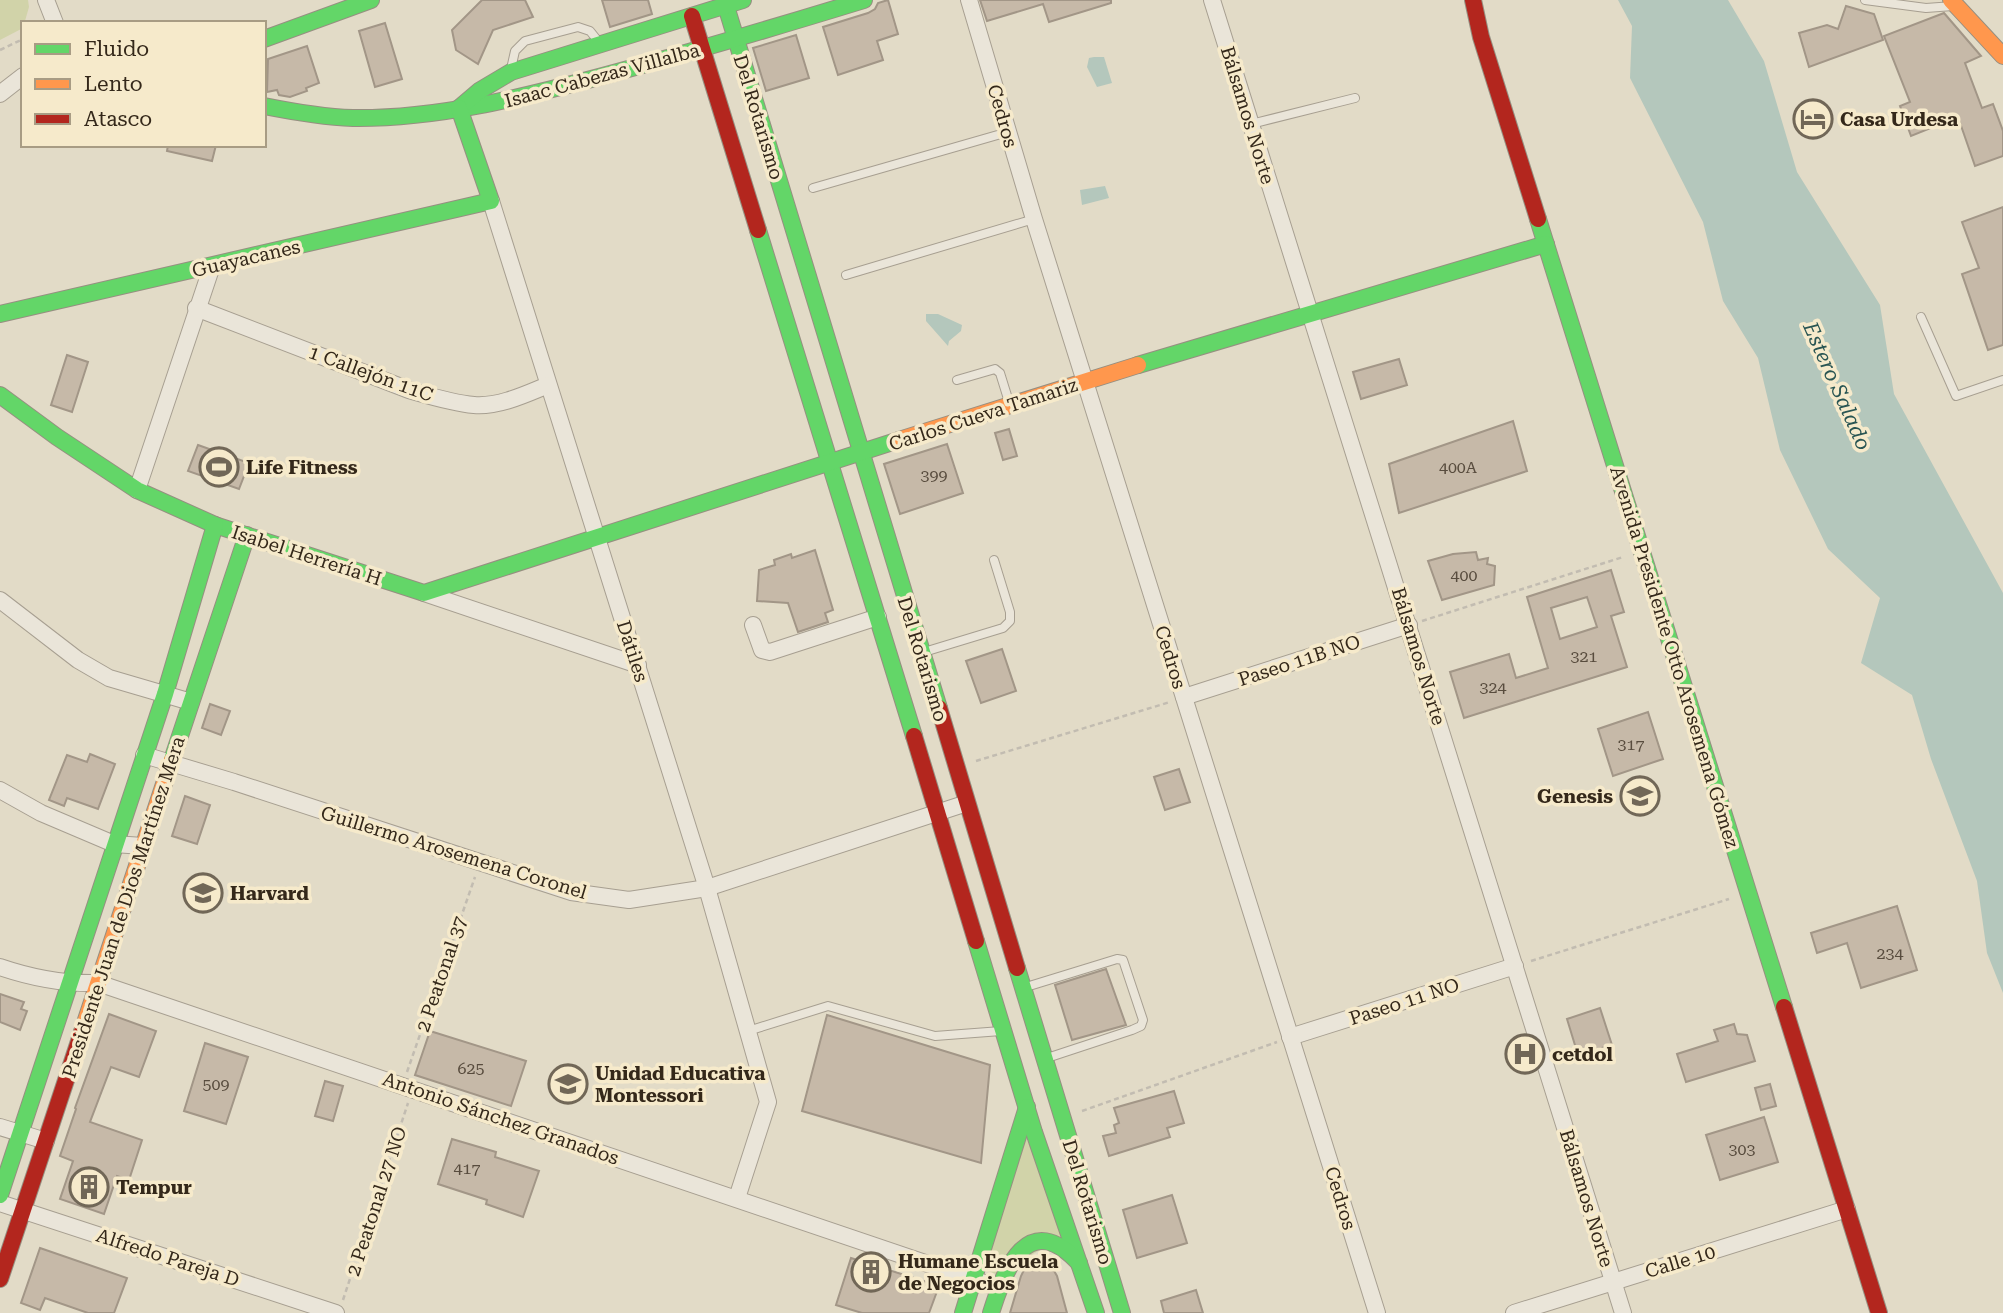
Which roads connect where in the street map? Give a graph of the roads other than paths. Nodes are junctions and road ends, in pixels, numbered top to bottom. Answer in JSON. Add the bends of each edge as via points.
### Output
{"nodes":[{"id":1,"x":46,"y":0,"type":"edge"},
{"id":2,"x":370,"y":0,"type":"edge"},
{"id":3,"x":743,"y":0,"type":"edge"},
{"id":4,"x":864,"y":0,"type":"edge"},
{"id":5,"x":969,"y":0,"type":"edge"},
{"id":6,"x":1212,"y":0,"type":"edge"},
{"id":7,"x":1473,"y":0,"type":"edge"},
{"id":8,"x":1866,"y":0,"type":"edge"},
{"id":9,"x":1954,"y":3,"type":"edge"},
{"id":10,"x":726,"y":6,"type":"junction"},
{"id":11,"x":692,"y":16,"type":"junction"},
{"id":12,"x":54,"y":21,"type":"edge"},
{"id":13,"x":266,"y":38,"type":"edge"},
{"id":14,"x":736,"y":39,"type":"junction"},
{"id":15,"x":600,"y":44,"type":"junction"},
{"id":16,"x":702,"y":49,"type":"junction"},
{"id":17,"x":2003,"y":56,"type":"edge"},
{"id":18,"x":511,"y":72,"type":"junction"},
{"id":19,"x":21,"y":78,"type":"edge"},
{"id":20,"x":0,"y":94,"type":"edge"},
{"id":21,"x":1355,"y":98,"type":"dead end"},
{"id":22,"x":266,"y":106,"type":"edge"},
{"id":23,"x":459,"y":108,"type":"junction"},
{"id":24,"x":1251,"y":124,"type":"junction"},
{"id":25,"x":1008,"y":132,"type":"junction"},
{"id":26,"x":813,"y":188,"type":"dead end"},
{"id":27,"x":491,"y":201,"type":"junction"},
{"id":28,"x":1034,"y":219,"type":"junction"},
{"id":29,"x":1546,"y":244,"type":"junction"},
{"id":30,"x":212,"y":266,"type":"junction"},
{"id":31,"x":846,"y":275,"type":"dead end"},
{"id":32,"x":196,"y":308,"type":"junction"},
{"id":33,"x":0,"y":314,"type":"edge"},
{"id":34,"x":1311,"y":314,"type":"junction"},
{"id":35,"x":1921,"y":317,"type":"dead end"},
{"id":36,"x":957,"y":380,"type":"dead end"},
{"id":37,"x":2003,"y":380,"type":"edge"},
{"id":38,"x":1084,"y":381,"type":"junction"},
{"id":39,"x":548,"y":385,"type":"junction"},
{"id":40,"x":0,"y":395,"type":"edge"},
{"id":41,"x":1010,"y":405,"type":"junction"},
{"id":42,"x":861,"y":454,"type":"junction"},
{"id":43,"x":832,"y":463,"type":"junction"},
{"id":44,"x":137,"y":490,"type":"junction"},
{"id":45,"x":215,"y":525,"type":"junction"},
{"id":46,"x":247,"y":535,"type":"junction"},
{"id":47,"x":597,"y":538,"type":"junction"},
{"id":48,"x":994,"y":560,"type":"dead end"},
{"id":49,"x":424,"y":593,"type":"junction"},
{"id":50,"x":0,"y":600,"type":"edge"},
{"id":51,"x":878,"y":617,"type":"junction"},
{"id":52,"x":753,"y":625,"type":"dead end"},
{"id":53,"x":1409,"y":625,"type":"junction"},
{"id":54,"x":922,"y":653,"type":"junction"},
{"id":55,"x":638,"y":665,"type":"junction"},
{"id":56,"x":165,"y":694,"type":"junction"},
{"id":57,"x":1184,"y":698,"type":"junction"},
{"id":58,"x":191,"y":702,"type":"junction"},
{"id":59,"x":144,"y":755,"type":"junction"},
{"id":60,"x":170,"y":764,"type":"junction"},
{"id":61,"x":0,"y":790,"type":"edge"},
{"id":62,"x":967,"y":803,"type":"junction"},
{"id":63,"x":937,"y":812,"type":"junction"},
{"id":64,"x":114,"y":844,"type":"junction"},
{"id":65,"x":143,"y":846,"type":"junction"},
{"id":66,"x":708,"y":888,"type":"junction"},
{"id":67,"x":0,"y":967,"type":"edge"},
{"id":68,"x":1515,"y":967,"type":"junction"},
{"id":69,"x":98,"y":983,"type":"junction"},
{"id":70,"x":71,"y":984,"type":"junction"},
{"id":71,"x":1023,"y":988,"type":"junction"},
{"id":72,"x":748,"y":1031,"type":"junction"},
{"id":73,"x":1003,"y":1031,"type":"junction"},
{"id":74,"x":1290,"y":1037,"type":"junction"},
{"id":75,"x":1044,"y":1059,"type":"junction"},
{"id":76,"x":1027,"y":1107,"type":"junction"},
{"id":77,"x":0,"y":1127,"type":"edge"},
{"id":78,"x":21,"y":1133,"type":"junction"},
{"id":79,"x":46,"y":1141,"type":"junction"},
{"id":80,"x":0,"y":1195,"type":"edge"},
{"id":81,"x":737,"y":1198,"type":"junction"},
{"id":82,"x":0,"y":1203,"type":"edge"},
{"id":83,"x":23,"y":1209,"type":"junction"},
{"id":84,"x":1847,"y":1209,"type":"junction"},
{"id":85,"x":1083,"y":1270,"type":"junction"},
{"id":86,"x":0,"y":1279,"type":"edge"},
{"id":87,"x":973,"y":1280,"type":"junction"},
{"id":88,"x":1613,"y":1282,"type":"junction"},
{"id":89,"x":999,"y":1288,"type":"junction"},
{"id":90,"x":340,"y":1306,"type":"edge"},
{"id":91,"x":963,"y":1313,"type":"edge"},
{"id":92,"x":991,"y":1313,"type":"edge"},
{"id":93,"x":1096,"y":1313,"type":"edge"},
{"id":94,"x":1122,"y":1313,"type":"edge"},
{"id":95,"x":1377,"y":1313,"type":"edge"},
{"id":96,"x":1514,"y":1313,"type":"edge"},
{"id":97,"x":1623,"y":1313,"type":"edge"},
{"id":98,"x":1880,"y":1313,"type":"edge"}],
"edges":[{"from":1,"to":12,"type":"street"},
{"from":2,"to":13,"type":"street"},
{"from":3,"to":10,"type":"street","name":"Isaac Cabezas Villalba"},
{"from":4,"to":14,"type":"street","name":"Isaac Cabezas Villalba"},
{"from":5,"to":25,"type":"street","name":"Cedros"},
{"from":6,"to":24,"type":"street","name":"Bálsamos Norte"},
{"from":7,"to":29,"type":"street","name":"Avenida Presidente Otto Arosemena Gómez"},
{"from":8,"to":9,"type":"lane","via":[[1926,8]]},
{"from":9,"to":17,"type":"street"},
{"from":10,"to":11,"type":"street","name":"Isaac Cabezas Villalba"},
{"from":10,"to":14,"type":"street","name":"Del Rotarismo"},
{"from":11,"to":15,"type":"street","name":"Isaac Cabezas Villalba"},
{"from":11,"to":16,"type":"street","name":"Del Rotarismo"},
{"from":14,"to":16,"type":"street","name":"Isaac Cabezas Villalba"},
{"from":14,"to":42,"type":"street","name":"Del Rotarismo"},
{"from":15,"to":18,"type":"street","name":"Isaac Cabezas Villalba"},
{"from":15,"to":18,"type":"lane","via":[[590,31],[578,27],[525,41],[515,51]]},
{"from":16,"to":23,"type":"street","name":"Isaac Cabezas Villalba","via":[[509,101]]},
{"from":16,"to":43,"type":"street","name":"Del Rotarismo"},
{"from":18,"to":23,"type":"street","name":"Isaac Cabezas Villalba"},
{"from":19,"to":20,"type":"street"},
{"from":21,"to":24,"type":"lane"},
{"from":22,"to":23,"type":"street","name":"Isaac Cabezas Villalba","via":[[327,117],[401,117]]},
{"from":23,"to":27,"type":"street","name":"Dátiles"},
{"from":24,"to":34,"type":"street","name":"Bálsamos Norte"},
{"from":25,"to":26,"type":"lane"},
{"from":25,"to":28,"type":"street","name":"Cedros"},
{"from":27,"to":30,"type":"street","name":"Guayacanes"},
{"from":27,"to":39,"type":"street","name":"Dátiles"},
{"from":28,"to":31,"type":"lane"},
{"from":28,"to":38,"type":"street","name":"Cedros"},
{"from":29,"to":34,"type":"street","name":"Carlos Cueva Tamariz"},
{"from":29,"to":84,"type":"street","name":"Avenida Presidente Otto Arosemena Gómez"},
{"from":30,"to":32,"type":"street"},
{"from":30,"to":33,"type":"street","name":"Guayacanes"},
{"from":32,"to":39,"type":"street","name":"1 Callejón 11C","via":[[443,400],[477,405]]},
{"from":32,"to":44,"type":"street"},
{"from":34,"to":38,"type":"street","name":"Carlos Cueva Tamariz"},
{"from":34,"to":53,"type":"street","name":"Bálsamos Norte"},
{"from":35,"to":37,"type":"lane","via":[[1956,396]]},
{"from":36,"to":41,"type":"lane","via":[[995,369]]},
{"from":38,"to":41,"type":"street","name":"Carlos Cueva Tamariz"},
{"from":38,"to":57,"type":"street","name":"Cedros"},
{"from":39,"to":47,"type":"street","name":"Dátiles"},
{"from":40,"to":44,"type":"street","name":"Isabel Herrería H"},
{"from":41,"to":42,"type":"street","name":"Carlos Cueva Tamariz"},
{"from":42,"to":43,"type":"street","name":"Carlos Cueva Tamariz"},
{"from":42,"to":54,"type":"street","name":"Del Rotarismo"},
{"from":43,"to":47,"type":"street","name":"Carlos Cueva Tamariz"},
{"from":43,"to":51,"type":"street","name":"Del Rotarismo"},
{"from":44,"to":45,"type":"street","name":"Isabel Herrería H"},
{"from":45,"to":46,"type":"street","name":"Isabel Herrería H"},
{"from":45,"to":56,"type":"street","name":"Presidente Juan de Dios Martínez Mera"},
{"from":46,"to":49,"type":"street","name":"Isabel Herrería H"},
{"from":46,"to":58,"type":"street","name":"Presidente Juan de Dios Martínez Mera"},
{"from":47,"to":49,"type":"street","name":"Carlos Cueva Tamariz"},
{"from":47,"to":55,"type":"street","name":"Dátiles"},
{"from":48,"to":54,"type":"lane","via":[[1010,621],[1003,628]]},
{"from":49,"to":55,"type":"street","name":"Isabel Herrería H"},
{"from":50,"to":56,"type":"street","via":[[109,678]]},
{"from":51,"to":52,"type":"street","via":[[770,652],[762,650]]},
{"from":51,"to":63,"type":"street","name":"Del Rotarismo"},
{"from":53,"to":57,"type":"street","name":"Paseo 11B NO"},
{"from":53,"to":68,"type":"street","name":"Bálsamos Norte"},
{"from":54,"to":62,"type":"street","name":"Del Rotarismo"},
{"from":55,"to":66,"type":"street","name":"Dátiles"},
{"from":56,"to":58,"type":"street"},
{"from":56,"to":59,"type":"street","name":"Presidente Juan de Dios Martínez Mera"},
{"from":57,"to":74,"type":"street","name":"Cedros"},
{"from":58,"to":60,"type":"street","name":"Presidente Juan de Dios Martínez Mera"},
{"from":59,"to":60,"type":"street","name":"Guillermo Arosemena Coronel"},
{"from":59,"to":64,"type":"street","name":"Presidente Juan de Dios Martínez Mera"},
{"from":60,"to":65,"type":"street","name":"Presidente Juan de Dios Martínez Mera"},
{"from":60,"to":66,"type":"street","name":"Guillermo Arosemena Coronel","via":[[571,892],[629,900]]},
{"from":61,"to":64,"type":"street"},
{"from":62,"to":63,"type":"street","name":"Guillermo Arosemena Coronel"},
{"from":62,"to":71,"type":"street","name":"Del Rotarismo"},
{"from":63,"to":66,"type":"street","name":"Guillermo Arosemena Coronel"},
{"from":63,"to":73,"type":"street","name":"Del Rotarismo"},
{"from":64,"to":65,"type":"street"},
{"from":64,"to":70,"type":"street","name":"Presidente Juan de Dios Martínez Mera"},
{"from":65,"to":69,"type":"street","name":"Presidente Juan de Dios Martínez Mera"},
{"from":66,"to":72,"type":"street","name":"Dátiles"},
{"from":67,"to":70,"type":"street","name":"Antonio Sánchez Granados"},
{"from":68,"to":74,"type":"street","name":"Paseo 11 NO"},
{"from":68,"to":88,"type":"street","name":"Bálsamos Norte"},
{"from":69,"to":70,"type":"street","name":"Antonio Sánchez Granados"},
{"from":69,"to":79,"type":"street","name":"Presidente Juan de Dios Martínez Mera"},
{"from":69,"to":81,"type":"street","name":"Antonio Sánchez Granados"},
{"from":70,"to":78,"type":"street","name":"Presidente Juan de Dios Martínez Mera"},
{"from":71,"to":75,"type":"street","name":"Del Rotarismo"},
{"from":71,"to":75,"type":"lane","via":[[1123,960],[1143,1020],[1132,1030]]},
{"from":72,"to":73,"type":"lane","via":[[828,1006],[935,1036]]},
{"from":72,"to":81,"type":"street","name":"Dátiles","via":[[768,1102]]},
{"from":73,"to":76,"type":"street","name":"Del Rotarismo"},
{"from":74,"to":95,"type":"street","name":"Cedros"},
{"from":75,"to":94,"type":"street","name":"Del Rotarismo"},
{"from":76,"to":85,"type":"street","name":"Del Rotarismo"},
{"from":76,"to":87,"type":"street"},
{"from":77,"to":78,"type":"street"},
{"from":78,"to":79,"type":"street"},
{"from":78,"to":80,"type":"street","name":"Presidente Juan de Dios Martínez Mera"},
{"from":79,"to":83,"type":"street","name":"Presidente Juan de Dios Martínez Mera"},
{"from":81,"to":87,"type":"street","name":"Antonio Sánchez Granados"},
{"from":82,"to":83,"type":"street","name":"Alfredo Pareja D"},
{"from":83,"to":86,"type":"street","name":"Presidente Juan de Dios Martínez Mera"},
{"from":83,"to":90,"type":"street","name":"Alfredo Pareja D"},
{"from":84,"to":88,"type":"street","name":"Calle 10"},
{"from":84,"to":98,"type":"street","name":"Avenida Presidente Otto Arosemena Gómez"},
{"from":85,"to":89,"type":"street","via":[[1062,1247],[1049,1241],[1034,1242],[1015,1254]]},
{"from":85,"to":93,"type":"street","name":"Del Rotarismo"},
{"from":87,"to":89,"type":"street","name":"Antonio Sánchez Granados"},
{"from":87,"to":91,"type":"street"},
{"from":88,"to":96,"type":"street","name":"Calle 10"},
{"from":88,"to":97,"type":"street","name":"Bálsamos Norte"},
{"from":89,"to":92,"type":"street"}]}
